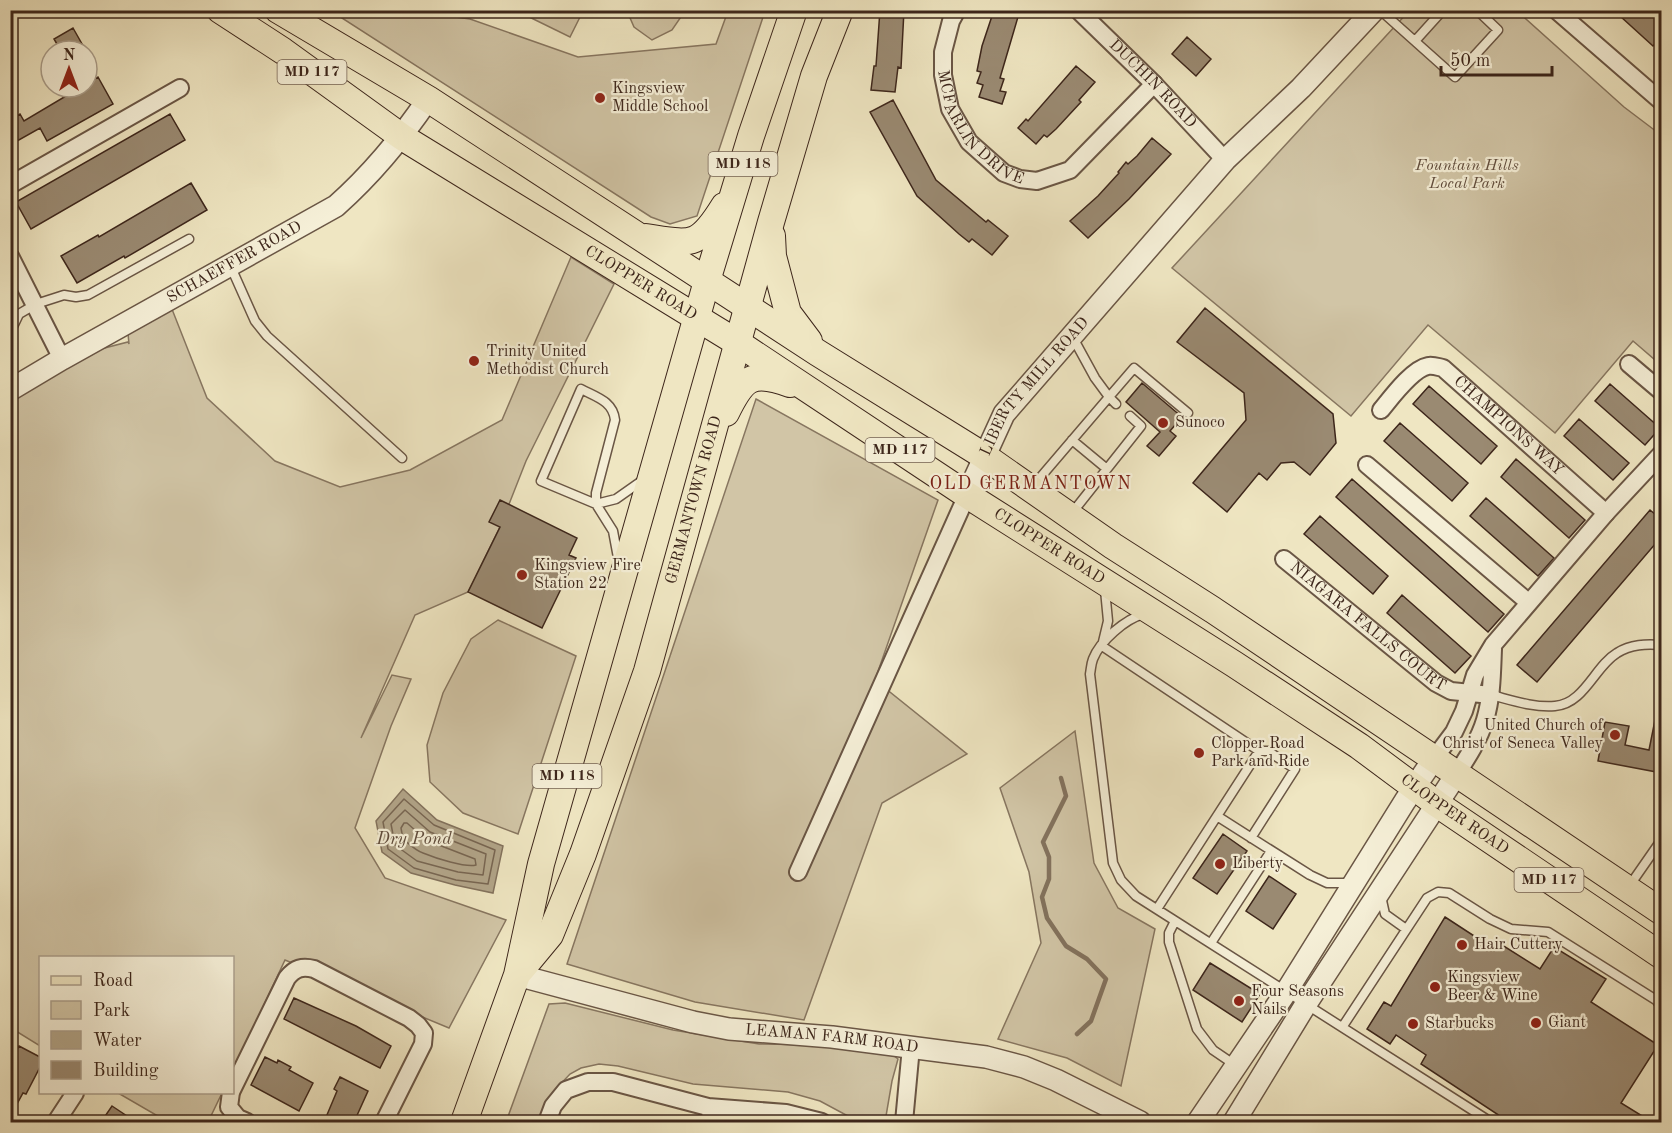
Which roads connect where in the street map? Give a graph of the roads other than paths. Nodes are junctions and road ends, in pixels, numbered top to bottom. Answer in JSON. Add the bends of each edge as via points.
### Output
{"nodes":[{"id":1,"x":220,"y":10,"type":"edge"},
{"id":2,"x":278,"y":10,"type":"edge"},
{"id":3,"x":794,"y":10,"type":"edge"},
{"id":4,"x":840,"y":10,"type":"edge"},
{"id":5,"x":957,"y":10,"type":"edge"},
{"id":6,"x":1078,"y":10,"type":"edge"},
{"id":7,"x":1374,"y":10,"type":"edge"},
{"id":8,"x":1380,"y":10,"type":"edge"},
{"id":9,"x":1443,"y":10,"type":"edge"},
{"id":10,"x":1477,"y":10,"type":"edge"},
{"id":11,"x":1556,"y":10,"type":"edge"},
{"id":12,"x":1415,"y":41,"type":"junction"},
{"id":13,"x":1154,"y":84,"type":"junction"},
{"id":14,"x":180,"y":88,"type":"dead end"},
{"id":15,"x":428,"y":99,"type":"junction"},
{"id":16,"x":1662,"y":102,"type":"edge"},
{"id":17,"x":402,"y":137,"type":"junction"},
{"id":18,"x":1225,"y":160,"type":"junction"},
{"id":19,"x":10,"y":185,"type":"edge"},
{"id":20,"x":735,"y":188,"type":"junction"},
{"id":21,"x":771,"y":222,"type":"junction"},
{"id":22,"x":637,"y":236,"type":"junction"},
{"id":23,"x":189,"y":239,"type":"dead end"},
{"id":24,"x":10,"y":256,"type":"edge"},
{"id":25,"x":230,"y":265,"type":"junction"},
{"id":26,"x":707,"y":281,"type":"junction"},
{"id":27,"x":36,"y":304,"type":"junction"},
{"id":28,"x":747,"y":306,"type":"junction"},
{"id":29,"x":696,"y":319,"type":"junction"},
{"id":30,"x":10,"y":333,"type":"edge"},
{"id":31,"x":1072,"y":336,"type":"junction"},
{"id":32,"x":738,"y":343,"type":"junction"},
{"id":33,"x":818,"y":353,"type":"junction"},
{"id":34,"x":62,"y":359,"type":"junction"},
{"id":35,"x":1629,"y":364,"type":"dead end"},
{"id":36,"x":10,"y":390,"type":"edge"},
{"id":37,"x":809,"y":390,"type":"junction"},
{"id":38,"x":1662,"y":392,"type":"edge"},
{"id":39,"x":1108,"y":397,"type":"junction"},
{"id":40,"x":1116,"y":404,"type":"dead end"},
{"id":41,"x":1381,"y":410,"type":"dead end"},
{"id":42,"x":1188,"y":413,"type":"dead end"},
{"id":43,"x":1130,"y":416,"type":"dead end"},
{"id":44,"x":1072,"y":440,"type":"junction"},
{"id":45,"x":708,"y":452,"type":"junction"},
{"id":46,"x":1662,"y":453,"type":"edge"},
{"id":47,"x":984,"y":456,"type":"junction"},
{"id":48,"x":402,"y":458,"type":"dead end"},
{"id":49,"x":1367,"y":465,"type":"dead end"},
{"id":50,"x":1107,"y":469,"type":"junction"},
{"id":51,"x":653,"y":473,"type":"junction"},
{"id":52,"x":1030,"y":488,"type":"junction"},
{"id":53,"x":967,"y":495,"type":"junction"},
{"id":54,"x":596,"y":504,"type":"junction"},
{"id":55,"x":1606,"y":513,"type":"junction"},
{"id":56,"x":1070,"y":515,"type":"junction"},
{"id":57,"x":1284,"y":559,"type":"dead end"},
{"id":58,"x":622,"y":579,"type":"junction"},
{"id":59,"x":1104,"y":581,"type":"junction"},
{"id":60,"x":1528,"y":602,"type":"junction"},
{"id":61,"x":1152,"y":612,"type":"junction"},
{"id":62,"x":1493,"y":645,"type":"junction"},
{"id":63,"x":1662,"y":645,"type":"edge"},
{"id":64,"x":1102,"y":646,"type":"junction"},
{"id":65,"x":1469,"y":693,"type":"junction"},
{"id":66,"x":1491,"y":695,"type":"junction"},
{"id":67,"x":1259,"y":751,"type":"junction"},
{"id":68,"x":1433,"y":760,"type":"junction"},
{"id":69,"x":1456,"y":775,"type":"junction"},
{"id":70,"x":1415,"y":787,"type":"junction"},
{"id":71,"x":1437,"y":804,"type":"junction"},
{"id":72,"x":1217,"y":816,"type":"junction"},
{"id":73,"x":1251,"y":838,"type":"junction"},
{"id":74,"x":1662,"y":839,"type":"edge"},
{"id":75,"x":1271,"y":851,"type":"junction"},
{"id":76,"x":798,"y":872,"type":"dead end"},
{"id":77,"x":1356,"y":882,"type":"junction"},
{"id":78,"x":1628,"y":888,"type":"junction"},
{"id":79,"x":1380,"y":891,"type":"junction"},
{"id":80,"x":1157,"y":909,"type":"junction"},
{"id":81,"x":1662,"y":912,"type":"edge"},
{"id":82,"x":1175,"y":921,"type":"junction"},
{"id":83,"x":1406,"y":929,"type":"junction"},
{"id":84,"x":1211,"y":943,"type":"junction"},
{"id":85,"x":1662,"y":956,"type":"edge"},
{"id":86,"x":517,"y":975,"type":"junction"},
{"id":87,"x":1286,"y":992,"type":"junction"},
{"id":88,"x":1306,"y":1004,"type":"junction"},
{"id":89,"x":1662,"y":1008,"type":"edge"},
{"id":90,"x":1343,"y":1026,"type":"junction"},
{"id":91,"x":911,"y":1047,"type":"junction"},
{"id":92,"x":1236,"y":1066,"type":"junction"},
{"id":93,"x":234,"y":1087,"type":"edge"},
{"id":94,"x":74,"y":1094,"type":"edge"},
{"id":95,"x":231,"y":1094,"type":"edge"},
{"id":96,"x":706,"y":1114,"type":"edge"},
{"id":97,"x":758,"y":1117,"type":"edge"},
{"id":98,"x":1478,"y":1119,"type":"edge"},
{"id":99,"x":56,"y":1122,"type":"edge"},
{"id":100,"x":248,"y":1122,"type":"edge"},
{"id":101,"x":384,"y":1122,"type":"edge"},
{"id":102,"x":464,"y":1122,"type":"edge"},
{"id":103,"x":547,"y":1122,"type":"edge"},
{"id":104,"x":822,"y":1122,"type":"edge"},
{"id":105,"x":904,"y":1122,"type":"edge"},
{"id":106,"x":1140,"y":1122,"type":"edge"},
{"id":107,"x":1198,"y":1122,"type":"edge"},
{"id":108,"x":1234,"y":1122,"type":"edge"},
{"id":109,"x":1491,"y":1122,"type":"edge"}],
"edges":[{"from":1,"to":17,"type":"main road","name":"CLOPPER ROAD","number":"MD 117"},
{"from":2,"to":15,"type":"main road","name":"CLOPPER ROAD","number":"MD 117"},
{"from":3,"to":20,"type":"main road","name":"GERMANTOWN ROAD","number":"MD 118"},
{"from":4,"to":21,"type":"main road","name":"GERMANTOWN ROAD","number":"MD 118","via":[[814,76]]},
{"from":5,"to":13,"type":"street","name":"MCFARLIN DRIVE","via":[[943,52],[950,109],[969,142],[1004,173],[1020,180],[1037,181],[1070,170]]},
{"from":6,"to":13,"type":"street","name":"DUCHIN ROAD"},
{"from":7,"to":18,"type":"street","name":"LIBERTY MILL ROAD","via":[[1301,88]]},
{"from":8,"to":12,"type":"lane"},
{"from":9,"to":12,"type":"lane"},
{"from":10,"to":12,"type":"lane","via":[[1498,30],[1455,77]]},
{"from":11,"to":16,"type":"street"},
{"from":13,"to":18,"type":"street","name":"DUCHIN ROAD"},
{"from":14,"to":19,"type":"street"},
{"from":15,"to":17,"type":"street","name":"SCHAEFFER ROAD"},
{"from":15,"to":22,"type":"main road","name":"CLOPPER ROAD","number":"MD 117"},
{"from":17,"to":25,"type":"street","name":"SCHAEFFER ROAD","via":[[336,206]]},
{"from":17,"to":29,"type":"main road","name":"CLOPPER ROAD","number":"MD 117"},
{"from":18,"to":31,"type":"street","name":"LIBERTY MILL ROAD"},
{"from":20,"to":22,"type":"main road","via":[[711,227],[697,239],[680,242]]},
{"from":20,"to":26,"type":"main road","name":"GERMANTOWN ROAD","number":"MD 118"},
{"from":21,"to":28,"type":"main road","name":"GERMANTOWN ROAD","number":"MD 118"},
{"from":21,"to":33,"type":"main road","via":[[773,256],[788,313]]},
{"from":22,"to":26,"type":"main road","name":"CLOPPER ROAD","number":"MD 117"},
{"from":23,"to":27,"type":"lane","via":[[88,295],[64,295]]},
{"from":24,"to":27,"type":"street"},
{"from":25,"to":34,"type":"street","name":"SCHAEFFER ROAD"},
{"from":25,"to":48,"type":"lane","via":[[255,321],[267,336]]},
{"from":26,"to":28,"type":"main road","name":"CLOPPER ROAD","number":"MD 117"},
{"from":26,"to":29,"type":"main road","name":"GERMANTOWN ROAD","number":"MD 118"},
{"from":27,"to":30,"type":"lane","via":[[19,314]]},
{"from":27,"to":34,"type":"street"},
{"from":28,"to":32,"type":"main road","name":"GERMANTOWN ROAD","number":"MD 118"},
{"from":28,"to":33,"type":"main road","name":"CLOPPER ROAD","number":"MD 117"},
{"from":29,"to":32,"type":"main road","name":"CLOPPER ROAD","number":"MD 117"},
{"from":29,"to":51,"type":"main road","name":"GERMANTOWN ROAD","number":"MD 118"},
{"from":31,"to":39,"type":"lane"},
{"from":31,"to":47,"type":"street","name":"LIBERTY MILL ROAD","via":[[1004,414]]},
{"from":32,"to":37,"type":"main road","name":"CLOPPER ROAD","number":"MD 117"},
{"from":32,"to":45,"type":"main road","name":"GERMANTOWN ROAD","number":"MD 118"},
{"from":33,"to":47,"type":"main road","name":"CLOPPER ROAD","number":"MD 117"},
{"from":34,"to":36,"type":"street","name":"SCHAEFFER ROAD"},
{"from":35,"to":38,"type":"street"},
{"from":37,"to":45,"type":"main road","via":[[771,377],[754,377],[738,390]]},
{"from":37,"to":53,"type":"main road","name":"CLOPPER ROAD","number":"MD 117"},
{"from":39,"to":40,"type":"lane"},
{"from":39,"to":42,"type":"lane","via":[[1134,368]]},
{"from":39,"to":44,"type":"lane","via":[[1100,414]]},
{"from":41,"to":55,"type":"street","name":"CHAMPIONS WAY","via":[[1420,369],[1443,368]]},
{"from":43,"to":50,"type":"lane","via":[[1141,426],[1127,437]]},
{"from":44,"to":50,"type":"lane"},
{"from":44,"to":52,"type":"lane"},
{"from":45,"to":86,"type":"main road","name":"GERMANTOWN ROAD","number":"MD 118","via":[[647,671],[583,854],[550,934]]},
{"from":46,"to":55,"type":"street"},
{"from":47,"to":52,"type":"main road","name":"CLOPPER ROAD","number":"MD 117"},
{"from":47,"to":53,"type":"street","name":"LIBERTY MILL ROAD"},
{"from":49,"to":60,"type":"street"},
{"from":50,"to":56,"type":"lane"},
{"from":51,"to":54,"type":"lane","via":[[616,499]]},
{"from":51,"to":58,"type":"main road","name":"GERMANTOWN ROAD","number":"MD 118"},
{"from":52,"to":56,"type":"main road","name":"CLOPPER ROAD","number":"MD 117"},
{"from":53,"to":59,"type":"main road","name":"CLOPPER ROAD","number":"MD 117"},
{"from":53,"to":76,"type":"street","name":"LIBERTY MILL ROAD"},
{"from":54,"to":54,"type":"lane","via":[[615,420],[604,400],[581,389],[541,481]]},
{"from":54,"to":58,"type":"lane","via":[[613,531]]},
{"from":55,"to":60,"type":"street"},
{"from":56,"to":68,"type":"main road","name":"CLOPPER ROAD","number":"MD 117"},
{"from":57,"to":65,"type":"street","name":"NIAGARA FALLS COURT","via":[[1436,683],[1451,691]]},
{"from":58,"to":86,"type":"main road","name":"GERMANTOWN ROAD","number":"MD 118","via":[[541,864]]},
{"from":59,"to":61,"type":"main road","name":"CLOPPER ROAD","number":"MD 117"},
{"from":59,"to":64,"type":"lane","via":[[1108,621]]},
{"from":60,"to":62,"type":"street"},
{"from":61,"to":64,"type":"lane","via":[[1120,625]]},
{"from":61,"to":70,"type":"main road","name":"CLOPPER ROAD","number":"MD 117","via":[[1350,740]]},
{"from":62,"to":65,"type":"street"},
{"from":62,"to":66,"type":"street"},
{"from":63,"to":66,"type":"lane","via":[[1632,646],[1615,654],[1574,699],[1557,706]]},
{"from":64,"to":67,"type":"lane"},
{"from":64,"to":80,"type":"lane","via":[[1093,658],[1090,674],[1113,863],[1121,880],[1136,896]]},
{"from":65,"to":66,"type":"street","name":"NIAGARA FALLS COURT"},
{"from":65,"to":68,"type":"street","via":[[1454,732]]},
{"from":66,"to":69,"type":"street","via":[[1477,740]]},
{"from":67,"to":72,"type":"lane"},
{"from":67,"to":73,"type":"lane","via":[[1268,750],[1295,769]]},
{"from":68,"to":69,"type":"main road","name":"CLOPPER ROAD","number":"MD 117"},
{"from":68,"to":70,"type":"street"},
{"from":69,"to":71,"type":"street"},
{"from":69,"to":78,"type":"main road","name":"CLOPPER ROAD","number":"MD 117"},
{"from":70,"to":71,"type":"main road","name":"CLOPPER ROAD","number":"MD 117"},
{"from":70,"to":77,"type":"street"},
{"from":71,"to":79,"type":"street"},
{"from":71,"to":85,"type":"main road","name":"CLOPPER ROAD","number":"MD 117"},
{"from":72,"to":73,"type":"lane"},
{"from":72,"to":80,"type":"lane"},
{"from":73,"to":75,"type":"lane"},
{"from":74,"to":78,"type":"lane"},
{"from":75,"to":77,"type":"lane","via":[[1327,883]]},
{"from":75,"to":84,"type":"lane"},
{"from":77,"to":87,"type":"street"},
{"from":78,"to":81,"type":"main road","name":"CLOPPER ROAD","number":"MD 117"},
{"from":79,"to":83,"type":"lane","via":[[1385,914]]},
{"from":79,"to":88,"type":"street"},
{"from":80,"to":82,"type":"lane"},
{"from":82,"to":84,"type":"lane"},
{"from":82,"to":92,"type":"lane","via":[[1169,942],[1197,1029],[1213,1050]]},
{"from":83,"to":89,"type":"lane","via":[[1427,898],[1438,892],[1449,893],[1511,929],[1548,932],[1656,1000]]},
{"from":83,"to":90,"type":"lane"},
{"from":84,"to":87,"type":"lane"},
{"from":86,"to":91,"type":"street","name":"LEAMAN FARM ROAD","via":[[729,1029]]},
{"from":86,"to":102,"type":"main road","name":"GERMANTOWN ROAD","number":"MD 118"},
{"from":87,"to":88,"type":"lane"},
{"from":87,"to":92,"type":"street"},
{"from":88,"to":90,"type":"lane"},
{"from":88,"to":108,"type":"street"},
{"from":90,"to":98,"type":"lane"},
{"from":91,"to":105,"type":"street"},
{"from":91,"to":106,"type":"street","name":"LEAMAN FARM ROAD","via":[[986,1057],[1024,1067]]},
{"from":92,"to":107,"type":"street"},
{"from":93,"to":101,"type":"street","via":[[287,978],[297,969],[314,969],[409,1018],[424,1034],[423,1044]]},
{"from":94,"to":99,"type":"street"},
{"from":95,"to":100,"type":"street","via":[[232,1113]]},
{"from":96,"to":97,"type":"street"},
{"from":96,"to":103,"type":"street","via":[[613,1082],[588,1082],[566,1090],[553,1106]]},
{"from":97,"to":104,"type":"street","via":[[786,1113]]},
{"from":98,"to":109,"type":"lane"}]}
